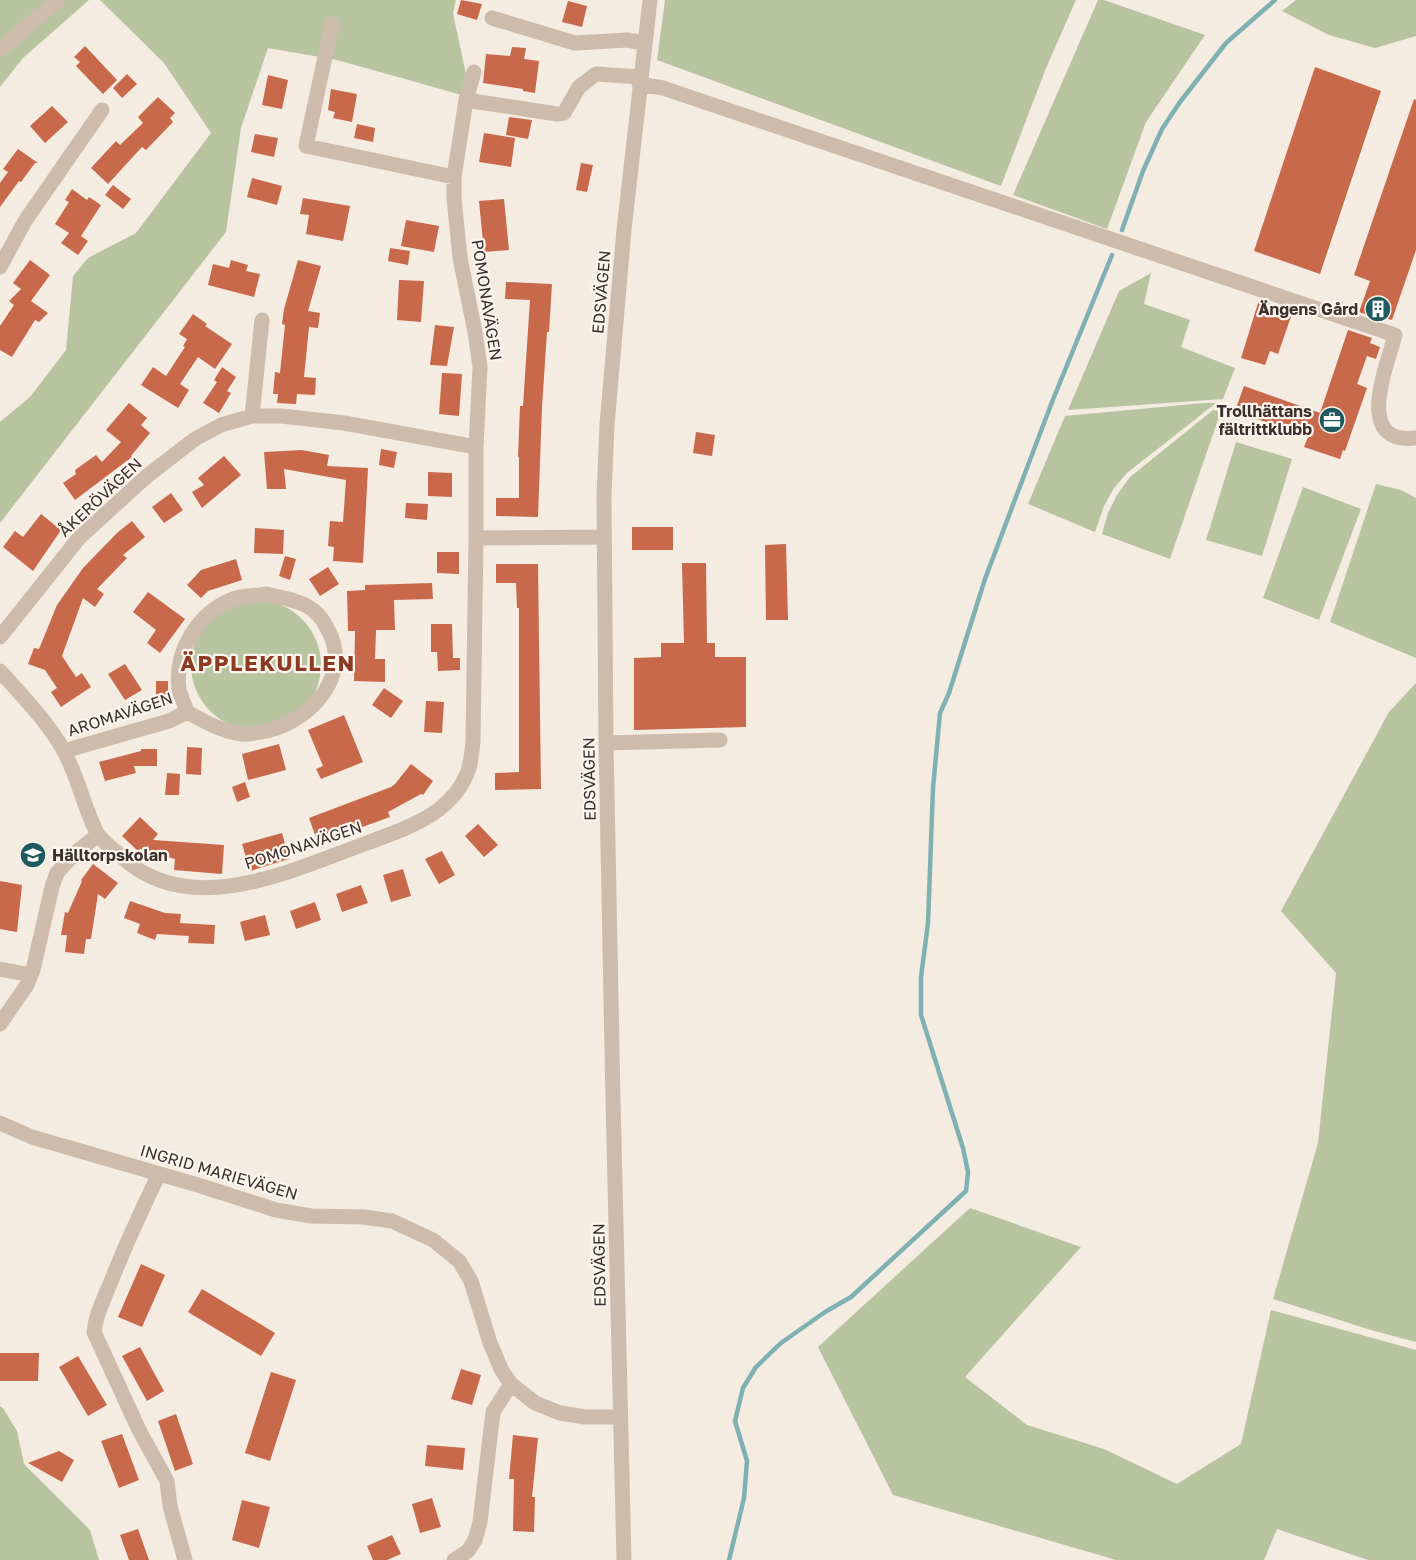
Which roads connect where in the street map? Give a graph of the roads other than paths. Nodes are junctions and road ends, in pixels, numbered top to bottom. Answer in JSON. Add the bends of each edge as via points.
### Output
{"nodes":[{"id":1,"x":58,"y":0,"type":"edge"},
{"id":2,"x":650,"y":0,"type":"edge"},
{"id":3,"x":492,"y":18,"type":"dead end"},
{"id":4,"x":332,"y":24,"type":"dead end"},
{"id":5,"x":644,"y":43,"type":"junction"},
{"id":6,"x":0,"y":50,"type":"edge"},
{"id":7,"x":474,"y":72,"type":"dead end"},
{"id":8,"x":640,"y":80,"type":"junction"},
{"id":9,"x":466,"y":100,"type":"junction"},
{"id":10,"x":102,"y":110,"type":"dead end"},
{"id":11,"x":454,"y":177,"type":"junction"},
{"id":12,"x":0,"y":267,"type":"edge"},
{"id":13,"x":262,"y":320,"type":"dead end"},
{"id":14,"x":252,"y":416,"type":"junction"},
{"id":15,"x":1416,"y":438,"type":"edge"},
{"id":16,"x":476,"y":447,"type":"junction"},
{"id":17,"x":604,"y":537,"type":"junction"},
{"id":18,"x":476,"y":538,"type":"junction"},
{"id":19,"x":0,"y":637,"type":"edge"},
{"id":20,"x":0,"y":671,"type":"edge"},
{"id":21,"x":187,"y":712,"type":"junction"},
{"id":22,"x":720,"y":740,"type":"dead end"},
{"id":23,"x":606,"y":743,"type":"junction"},
{"id":24,"x":64,"y":751,"type":"junction"},
{"id":25,"x":98,"y":835,"type":"junction"},
{"id":26,"x":0,"y":969,"type":"edge"},
{"id":27,"x":31,"y":975,"type":"junction"},
{"id":28,"x":0,"y":1024,"type":"edge"},
{"id":29,"x":0,"y":1123,"type":"edge"},
{"id":30,"x":159,"y":1174,"type":"junction"},
{"id":31,"x":511,"y":1384,"type":"junction"},
{"id":32,"x":620,"y":1417,"type":"junction"},
{"id":33,"x":184,"y":1560,"type":"edge"},
{"id":34,"x":454,"y":1560,"type":"edge"},
{"id":35,"x":624,"y":1560,"type":"edge"}],
"edges":[{"from":1,"to":6,"type":"street"},
{"from":2,"to":5,"type":"street","name":"EDSVÄGEN"},
{"from":3,"to":5,"type":"street","via":[[575,43]]},
{"from":4,"to":11,"type":"street","via":[[306,146]]},
{"from":5,"to":8,"type":"street","name":"EDSVÄGEN"},
{"from":7,"to":9,"type":"street","name":"POMONAVÄGEN"},
{"from":8,"to":9,"type":"street","via":[[596,74],[579,87],[564,113],[557,114]]},
{"from":8,"to":15,"type":"street","via":[[1395,336],[1377,403],[1379,418],[1396,438]]},
{"from":8,"to":17,"type":"street","name":"EDSVÄGEN","via":[[607,425]]},
{"from":9,"to":11,"type":"street","name":"POMONAVÄGEN"},
{"from":10,"to":12,"type":"street","via":[[25,221]]},
{"from":11,"to":16,"type":"street","name":"POMONAVÄGEN","via":[[460,258],[480,367]]},
{"from":13,"to":14,"type":"street"},
{"from":14,"to":16,"type":"street","name":"ÅKERÖVÄGEN","via":[[344,423]]},
{"from":14,"to":19,"type":"street","name":"ÅKERÖVÄGEN","via":[[221,425],[195,439],[147,476],[79,537]]},
{"from":16,"to":18,"type":"street","name":"POMONAVÄGEN"},
{"from":17,"to":18,"type":"street"},
{"from":17,"to":23,"type":"street","name":"EDSVÄGEN"},
{"from":18,"to":25,"type":"street","name":"POMONAVÄGEN","via":[[473,742],[469,769],[442,808],[404,829],[297,869],[227,887],[160,881],[128,863]]},
{"from":20,"to":24,"type":"street","name":"POMONAVÄGEN"},
{"from":21,"to":21,"type":"street","name":"AROMAVÄGEN","via":[[210,725],[243,735],[271,731],[294,721],[316,704],[329,685],[335,665],[334,645],[325,622],[312,608],[266,594],[234,598],[211,611],[190,634],[180,661],[179,690]]},
{"from":21,"to":24,"type":"street","name":"AROMAVÄGEN","via":[[169,721]]},
{"from":22,"to":23,"type":"street"},
{"from":23,"to":32,"type":"street","name":"EDSVÄGEN"},
{"from":24,"to":25,"type":"street","name":"POMONAVÄGEN"},
{"from":25,"to":27,"type":"street","via":[[57,873]]},
{"from":26,"to":27,"type":"street"},
{"from":27,"to":28,"type":"street"},
{"from":29,"to":30,"type":"street","name":"INGRID MARIEVÄGEN","via":[[32,1137]]},
{"from":30,"to":31,"type":"street","name":"INGRID MARIEVÄGEN","via":[[276,1210],[392,1221],[433,1240],[459,1261],[471,1281],[490,1343]]},
{"from":30,"to":33,"type":"street","via":[[123,1252],[94,1332],[167,1481]]},
{"from":31,"to":32,"type":"street","name":"INGRID MARIEVÄGEN","via":[[535,1403],[560,1413]]},
{"from":31,"to":34,"type":"street","via":[[493,1412],[475,1540],[468,1551]]},
{"from":32,"to":35,"type":"street","name":"EDSVÄGEN"}]}
